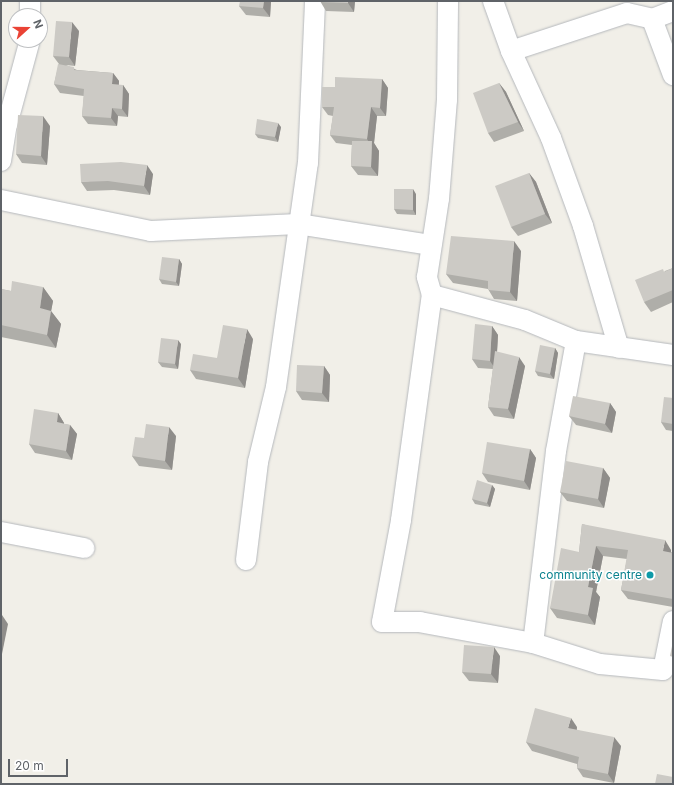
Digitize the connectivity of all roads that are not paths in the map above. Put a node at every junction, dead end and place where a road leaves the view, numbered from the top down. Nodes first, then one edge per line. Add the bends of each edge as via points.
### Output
1 (315, 1) edge
2 (448, 1) edge
3 (493, 1) edge
4 (673, 11) edge
5 (652, 19) junction
6 (28, 48) edge
7 (511, 51) junction
8 (673, 75) edge
9 (1, 161) edge
10 (1, 200) edge
11 (298, 224) junction
12 (431, 245) junction
13 (432, 295) junction
14 (576, 341) junction
15 (619, 348) junction
16 (673, 355) edge
17 (1, 532) edge
18 (84, 548) dead end
19 (246, 560) dead end
20 (673, 621) edge
21 (533, 643) junction

1 - 11 street via 308,164
2 - 12 street via 447,100 439,199
3 - 7 street
4 - 5 street
5 - 7 street via 627,13
5 - 8 street
6 - 9 street via 7,125
7 - 15 street via 551,138 583,226
10 - 11 street via 150,231
11 - 12 street
11 - 19 street via 276,387 258,462
12 - 13 street via 427,277
13 - 14 street via 525,320
13 - 21 street via 401,520 382,622 420,622
14 - 15 street
14 - 21 street via 556,451
15 - 16 street
17 - 18 street
20 - 21 street via 663,670 600,664

